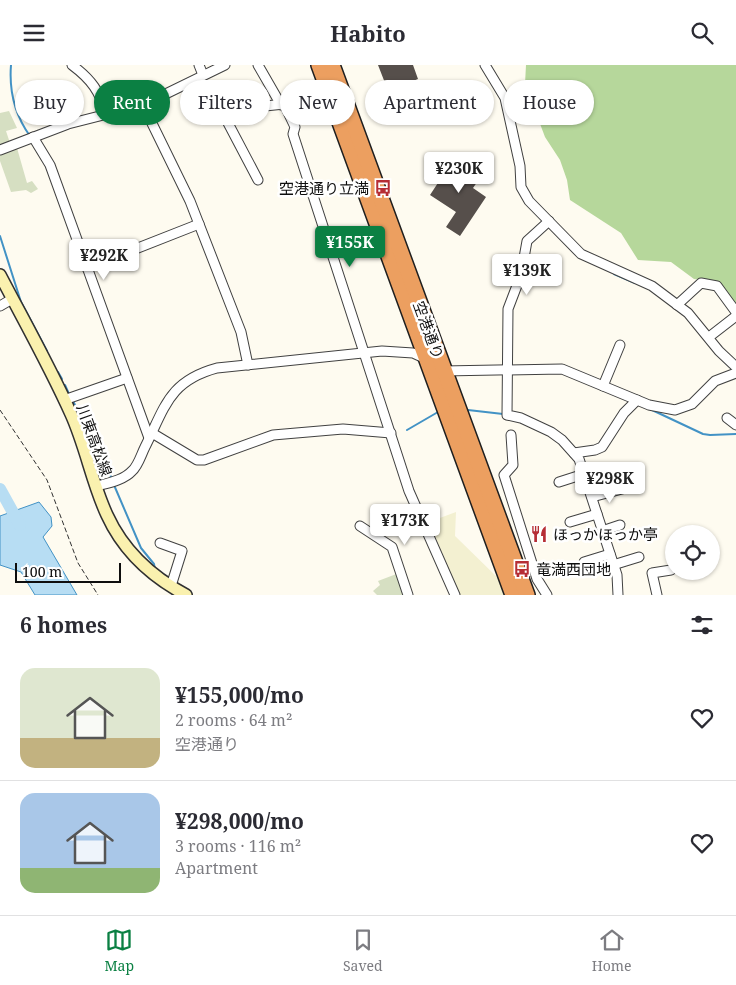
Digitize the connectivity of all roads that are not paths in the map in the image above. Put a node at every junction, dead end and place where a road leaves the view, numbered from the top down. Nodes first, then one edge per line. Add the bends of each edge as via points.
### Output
1 (72, 65) edge
2 (199, 65) edge
3 (225, 65) edge
4 (258, 65) edge
5 (319, 65) edge
6 (332, 65) edge
7 (485, 65) edge
8 (203, 75) junction
9 (94, 85) edge
10 (170, 91) edge
11 (280, 103) edge
12 (280, 105) edge
13 (94, 117) edge
14 (152, 125) edge
15 (294, 125) edge
16 (33, 137) junction
17 (0, 150) edge
18 (258, 180) dead end
19 (549, 221) junction
20 (199, 223) junction
21 (87, 268) junction
22 (0, 275) edge
23 (12, 299) junction
24 (677, 305) junction
25 (0, 306) edge
26 (736, 314) edge
27 (709, 337) junction
28 (620, 345) dead end
29 (365, 354) junction
30 (428, 360) junction
31 (248, 365) junction
32 (736, 367) edge
33 (508, 369) junction
34 (444, 372) junction
35 (736, 373) edge
36 (127, 378) junction
37 (603, 386) junction
38 (64, 400) junction
39 (637, 400) junction
40 (727, 418) dead end
41 (736, 425) edge
42 (391, 433) junction
43 (511, 435) dead end
44 (150, 436) junction
45 (574, 453) junction
46 (584, 474) junction
47 (558, 482) dead end
48 (97, 486) junction
49 (622, 489) dead end
50 (592, 497) junction
51 (597, 514) junction
52 (570, 522) dead end
53 (620, 525) dead end
54 (360, 526) dead end
55 (602, 531) junction
56 (160, 543) dead end
57 (610, 554) junction
58 (639, 557) dead end
59 (584, 562) dead end
60 (613, 565) junction
61 (665, 571) edge
62 (176, 591) edge
63 (408, 595) edge
64 (455, 595) edge
65 (513, 595) edge
66 (528, 595) edge
67 (547, 595) edge
68 (618, 595) edge
69 (657, 595) edge

1 - 9 street
2 - 8 street
3 - 8 street
4 - 11 street
5 - 30 highway, 空港通り
6 - 34 highway, 空港通り
7 - 19 street via 505,99 521,171 521,187 529,201
8 - 10 street
12 - 18 street via 248,108 229,119 228,123
13 - 16 street
14 - 20 street
15 - 29 street via 293,134
16 - 17 street
16 - 21 street via 50,165
19 - 24 street via 581,254 646,283
19 - 33 street via 527,241 521,275 508,309
20 - 21 street
20 - 31 street via 241,332
21 - 36 street
22 - 23 main road, 川東高松線
23 - 25 street
23 - 38 main road, 川東高松線
24 - 26 street via 701,283 716,286
24 - 27 street
26 - 27 street
27 - 32 street via 728,362
28 - 37 street
29 - 30 street via 413,353
29 - 31 street
29 - 42 street
30 - 34 street
30 - 65 highway, 空港通り
31 - 44 street via 217,368 188,379 169,397
33 - 34 street
33 - 37 street via 562,369
33 - 45 street via 507,415 551,432
34 - 66 highway, 空港通り
35 - 39 street via 715,381 692,404 681,410 664,409
36 - 38 street
36 - 44 street
37 - 39 street
38 - 48 main road, 川東高松線
39 - 45 street via 624,413 602,447
40 - 41 street
42 - 44 street via 343,429 274,435 204,460 197,460
42 - 64 street via 409,491
43 - 67 street via 513,465 504,475 537,579
44 - 48 street via 133,471
45 - 46 street via 580,459
46 - 47 street
46 - 50 street
48 - 62 main road, 川東高松線 via 106,515 118,537 132,555
49 - 50 street
50 - 51 street
51 - 52 street
51 - 55 street
53 - 55 street
54 - 63 street via 392,547
55 - 57 street
56 - 62 street via 182,551
57 - 59 street
57 - 60 street
58 - 60 street
60 - 68 street
61 - 69 street via 652,573

